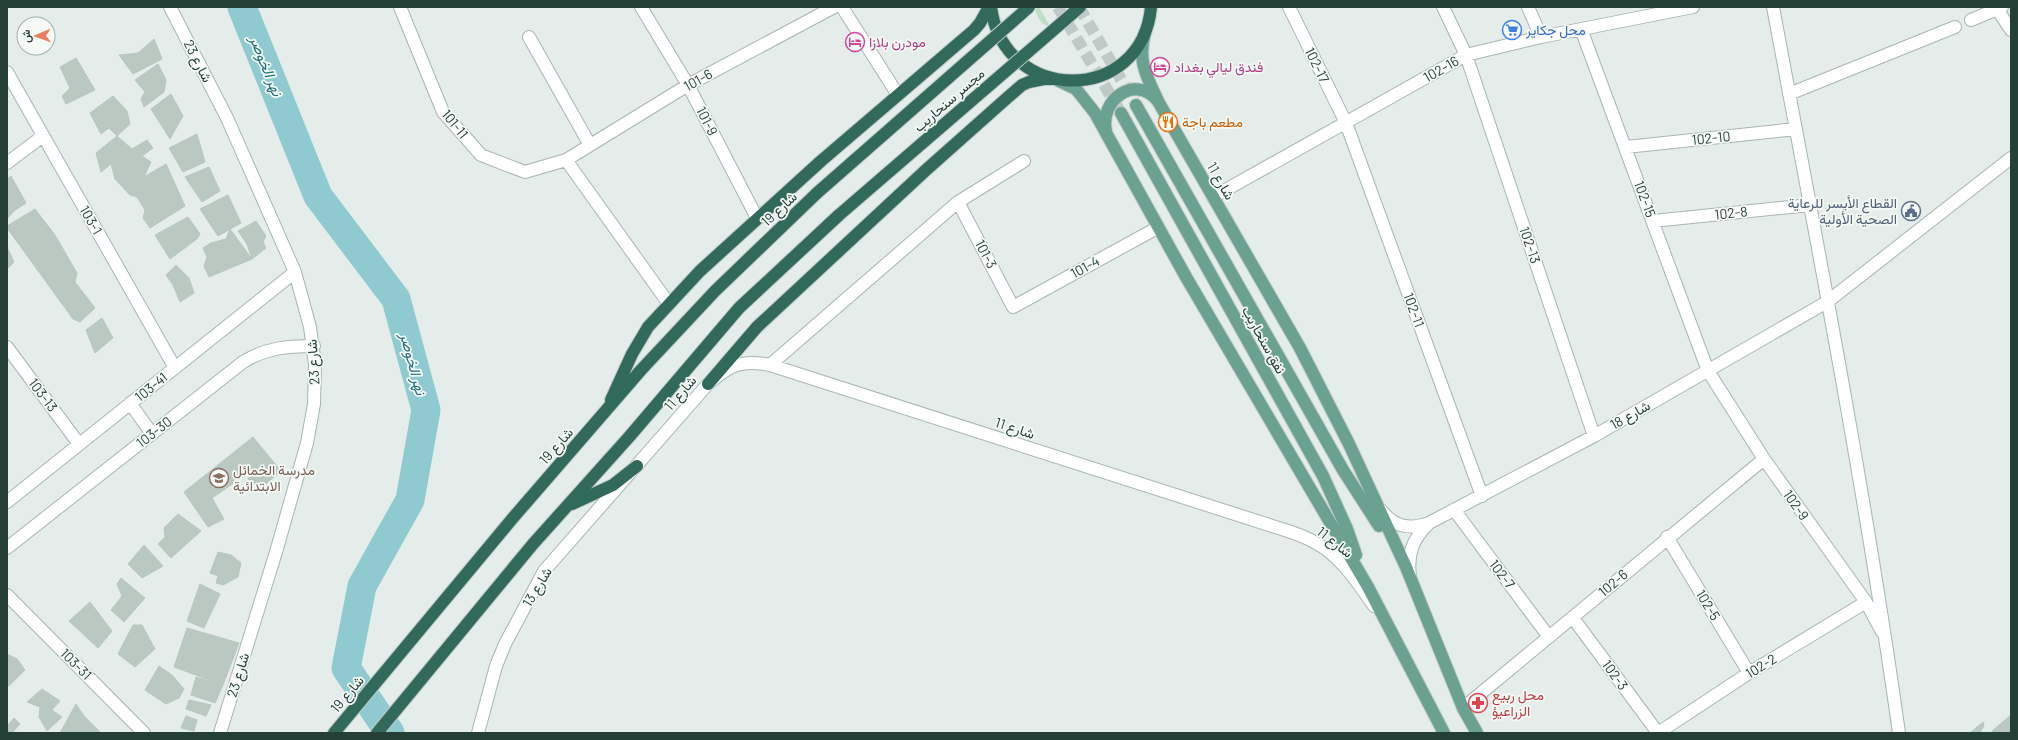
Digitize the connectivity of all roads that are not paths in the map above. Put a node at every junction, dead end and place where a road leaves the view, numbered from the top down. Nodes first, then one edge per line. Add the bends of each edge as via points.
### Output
1 (170, 7) edge
2 (400, 7) edge
3 (641, 7) edge
4 (834, 7) edge
5 (842, 7) edge
6 (990, 7) edge
7 (1029, 7) edge
8 (1080, 7) edge
9 (1151, 7) edge
10 (1154, 7) edge
11 (1289, 7) edge
12 (1443, 7) edge
13 (1528, 7) edge
14 (1693, 7) edge
15 (1773, 7) edge
16 (1999, 8) edge
17 (1971, 20) dead end
18 (1148, 25) junction
19 (1955, 27) dead end
20 (1582, 29) junction
21 (2011, 30) edge
22 (529, 37) dead end
23 (1541, 37) junction
24 (1466, 55) junction
25 (7, 72) edge
26 (1055, 80) junction
27 (688, 85) junction
28 (1789, 94) junction
29 (898, 95) junction
30 (1159, 103) junction
31 (1136, 105) tunnel mouth
32 (1121, 113) tunnel mouth
33 (1346, 124) junction
34 (1796, 129) junction
35 (43, 136) junction
36 (1108, 138) junction
37 (590, 145) junction
38 (1626, 148) junction
39 (2011, 158) edge
40 (566, 160) junction
41 (1024, 161) dead end
42 (7, 163) edge
43 (817, 193) joint
44 (1213, 197) junction
45 (958, 202) junction
46 (1810, 205) junction
47 (757, 218) junction
48 (1653, 221) junction
49 (1158, 228) junction
50 (295, 272) junction
51 (1828, 302) junction
52 (669, 304) junction
53 (1013, 307) joint
54 (314, 346) junction
55 (7, 347) edge
56 (770, 365) junction
57 (175, 368) junction
58 (1708, 371) junction
59 (708, 384) junction
60 (130, 404) junction
61 (597, 422) junction
62 (152, 434) junction
63 (1594, 436) junction
64 (79, 444) junction
65 (1764, 458) junction
66 (637, 466) junction
67 (1482, 496) junction
68 (7, 502) edge
69 (1376, 505) junction
70 (1455, 511) junction
71 (557, 516) junction
72 (1429, 524) junction
73 (1667, 537) junction
74 (7, 548) edge
75 (1406, 567) junction
76 (1410, 581) junction
77 (1368, 587) junction
78 (7, 595) edge
79 (1866, 602) junction
80 (1573, 618) junction
81 (1387, 625) junction
82 (1549, 637) junction
83 (1886, 638) junction
84 (1749, 673) junction
85 (1462, 708) junction
86 (144, 733) edge
87 (220, 733) edge
88 (334, 733) edge
89 (377, 733) edge
90 (478, 733) edge
91 (1444, 733) edge
92 (1477, 733) edge
93 (1658, 733) edge
94 (1899, 733) edge

1 - 50 street, شارع 23 via 227,118
2 - 40 street, 101-11 via 444,112 481,155 525,172
3 - 27 street, 101-9
4 - 27 street, 101-6
5 - 29 street
6 - 26 highway via 998,36 1015,59 1033,72
6 - 29 highway via 974,30
7 - 43 highway, مجسر سنحاريب, bridge
8 - 71 highway, مجسر سنحاريب, bridge via 839,215 739,308 629,437
9 - 18 highway
10 - 18 main road, شارع 11
11 - 33 street, 102-17
12 - 24 street, 102-13
13 - 23 street
14 - 20 street, 102-16
15 - 28 street
16 - 17 street
16 - 21 street
18 - 26 highway via 1132,54 1109,72 1082,80
18 - 30 main road, شارع 11 via 1141,53 1145,74
19 - 28 street
20 - 23 street, 102-16
20 - 38 street, 102-15
22 - 37 street
23 - 24 street, 102-16
24 - 33 street, 102-16
24 - 63 street, 102-13
25 - 35 street, 103-1
26 - 36 main road, شارع 11 via 1076,89
26 - 59 highway via 1029,82 1006,98 757,328
27 - 37 street, 101-6
27 - 47 street, 101-9
28 - 34 street
29 - 47 highway
30 - 36 main road via 1148,92 1141,90 1131,90 1115,98 1106,111
30 - 44 main road, شارع 11
31 - 75 main road, نفق سنحاريب via 1343,470
32 - 77 main road, نفق سنحاريب via 1323,476 1347,529
33 - 44 street, 102-16
33 - 67 street, 102-11
34 - 38 street, 102-10
34 - 46 street
35 - 42 street
35 - 57 street, 103-1
36 - 49 main road, شارع 11
37 - 40 street, 101-6
38 - 48 street, 102-15
39 - 51 street, شارع 18
40 - 52 street
41 - 45 street
43 - 61 highway, شارع 19 via 715,291 641,370
44 - 69 main road, شارع 11 via 1304,355 1349,444
45 - 53 street, 101-3
45 - 56 street
46 - 48 street, 102-8
46 - 51 street
47 - 52 highway
48 - 58 street, 102-15
49 - 53 street, 101-4
49 - 77 main road, شارع 11
50 - 54 street, شارع 23
50 - 57 street, 103-41
51 - 58 street, شارع 18
51 - 83 street
52 - 61 highway via 639,340 609,403
54 - 62 street, 103-30 via 281,346 255,355
54 - 87 street, شارع 23 via 315,385 307,443
55 - 64 street, 103-13
56 - 59 street, شارع 11 via 740,362 724,370
56 - 81 street, شارع 11 via 1315,542 1348,572
57 - 60 street, 103-41
58 - 63 street, شارع 18
58 - 65 street, 102-9
59 - 66 street, شارع 11
60 - 62 street
60 - 64 street, 103-41
61 - 88 highway, شارع 19
62 - 74 street, 103-30
63 - 67 street, شارع 18
64 - 68 street, 103-41
65 - 73 street, 102-6
65 - 79 street, 102-9
66 - 71 highway via 613,485 577,501
66 - 90 street, شارع 13 via 544,571 496,666
67 - 70 street, شارع 18
69 - 72 street via 1386,517 1404,527
69 - 75 main road, شارع 11
70 - 72 street, شارع 18
70 - 82 street, 102-7
71 - 89 highway
72 - 76 street via 1415,538 1411,549
73 - 80 street, 102-6
73 - 84 street, 102-5
75 - 76 main road, شارع 11
76 - 85 main road, شارع 11
77 - 81 main road, شارع 11
78 - 86 street, 103-31
79 - 83 street, 102-9
79 - 84 street, 102-2
80 - 82 street, 102-6
80 - 93 street, 102-3
81 - 91 main road, شارع 11
82 - 85 street, 102-6
83 - 94 street
84 - 93 street, 102-2
85 - 92 main road, شارع 11

